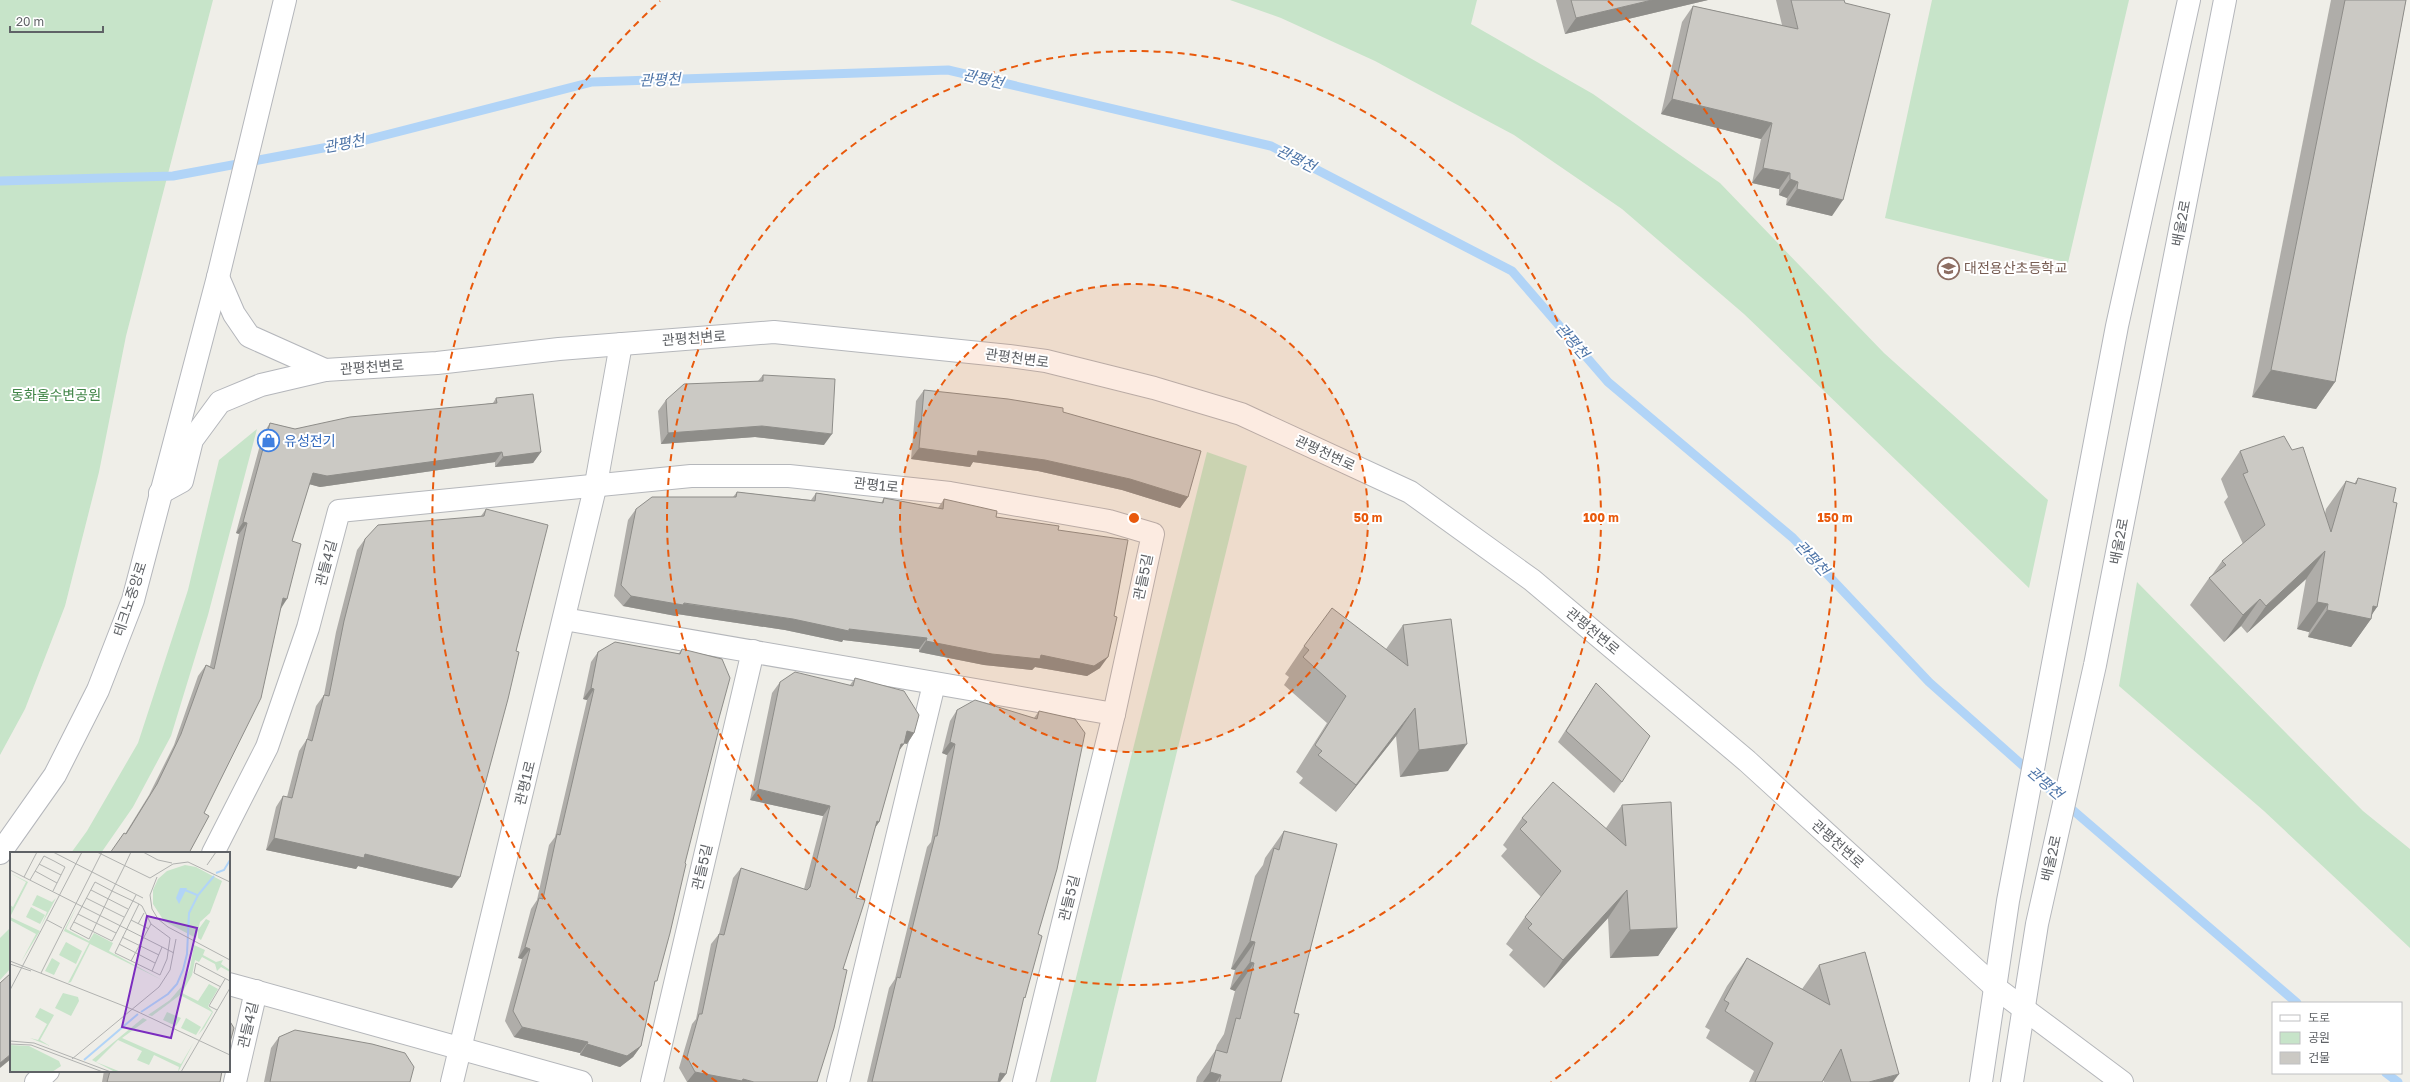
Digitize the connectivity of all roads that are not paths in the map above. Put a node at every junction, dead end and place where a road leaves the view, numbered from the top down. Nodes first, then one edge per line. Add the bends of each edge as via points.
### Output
1 (285, 0) edge
2 (2189, 0) edge
3 (2225, 0) edge
4 (218, 277) junction
5 (621, 344) junction
6 (325, 370) junction
7 (596, 484) junction
8 (160, 493) junction
9 (1152, 534) joint
10 (564, 619) junction
11 (753, 651) junction
12 (934, 684) junction
13 (1114, 714) junction
14 (214, 852) edge
15 (0, 853) edge
16 (230, 984) edge
17 (1996, 988) junction
18 (256, 991) junction
19 (2023, 1006) junction
20 (461, 1048) junction
21 (47, 1072) edge
22 (36, 1082) edge
23 (235, 1082) edge
24 (452, 1082) edge
25 (581, 1082) edge
26 (652, 1082) edge
27 (838, 1082) edge
28 (1024, 1082) edge
29 (1981, 1082) edge
30 (2012, 1082) edge
31 (2122, 1082) edge

1 - 4 street, 테크노중앙로
2 - 17 street via 2117,326 2008,901
3 - 19 street, 배울2로 via 2095,665 2037,924
4 - 6 street via 234,314 249,336
4 - 8 street, 테크노중앙로
5 - 6 street, 관평천변로
5 - 7 street, 관평1로
5 - 17 street, 관평천변로 via 774,332 1046,361 1154,388 1241,414 1410,492 1532,580 1741,756
6 - 8 street, 관평천변로 via 262,385 220,402 192,440 182,481
7 - 9 street, 관평1로 via 691,476 789,476 950,493 1110,521
7 - 10 street, 관평1로
7 - 14 street, 관들4길 via 339,511 308,628 267,747
8 - 15 street, 테크노중앙로 via 133,600 98,690 55,775
9 - 13 street, 관들5길
10 - 11 street
10 - 20 street, 관평1로
11 - 12 street
11 - 26 street, 관들5길
12 - 13 street
12 - 27 street
13 - 28 street, 관들5길
16 - 18 street
17 - 19 street, 관평천변로
17 - 29 street
18 - 20 street
18 - 23 street, 관들4길
19 - 30 street, 배울2로
19 - 31 street, 관평천변로
20 - 24 street, 관평1로
20 - 25 street
21 - 22 street

